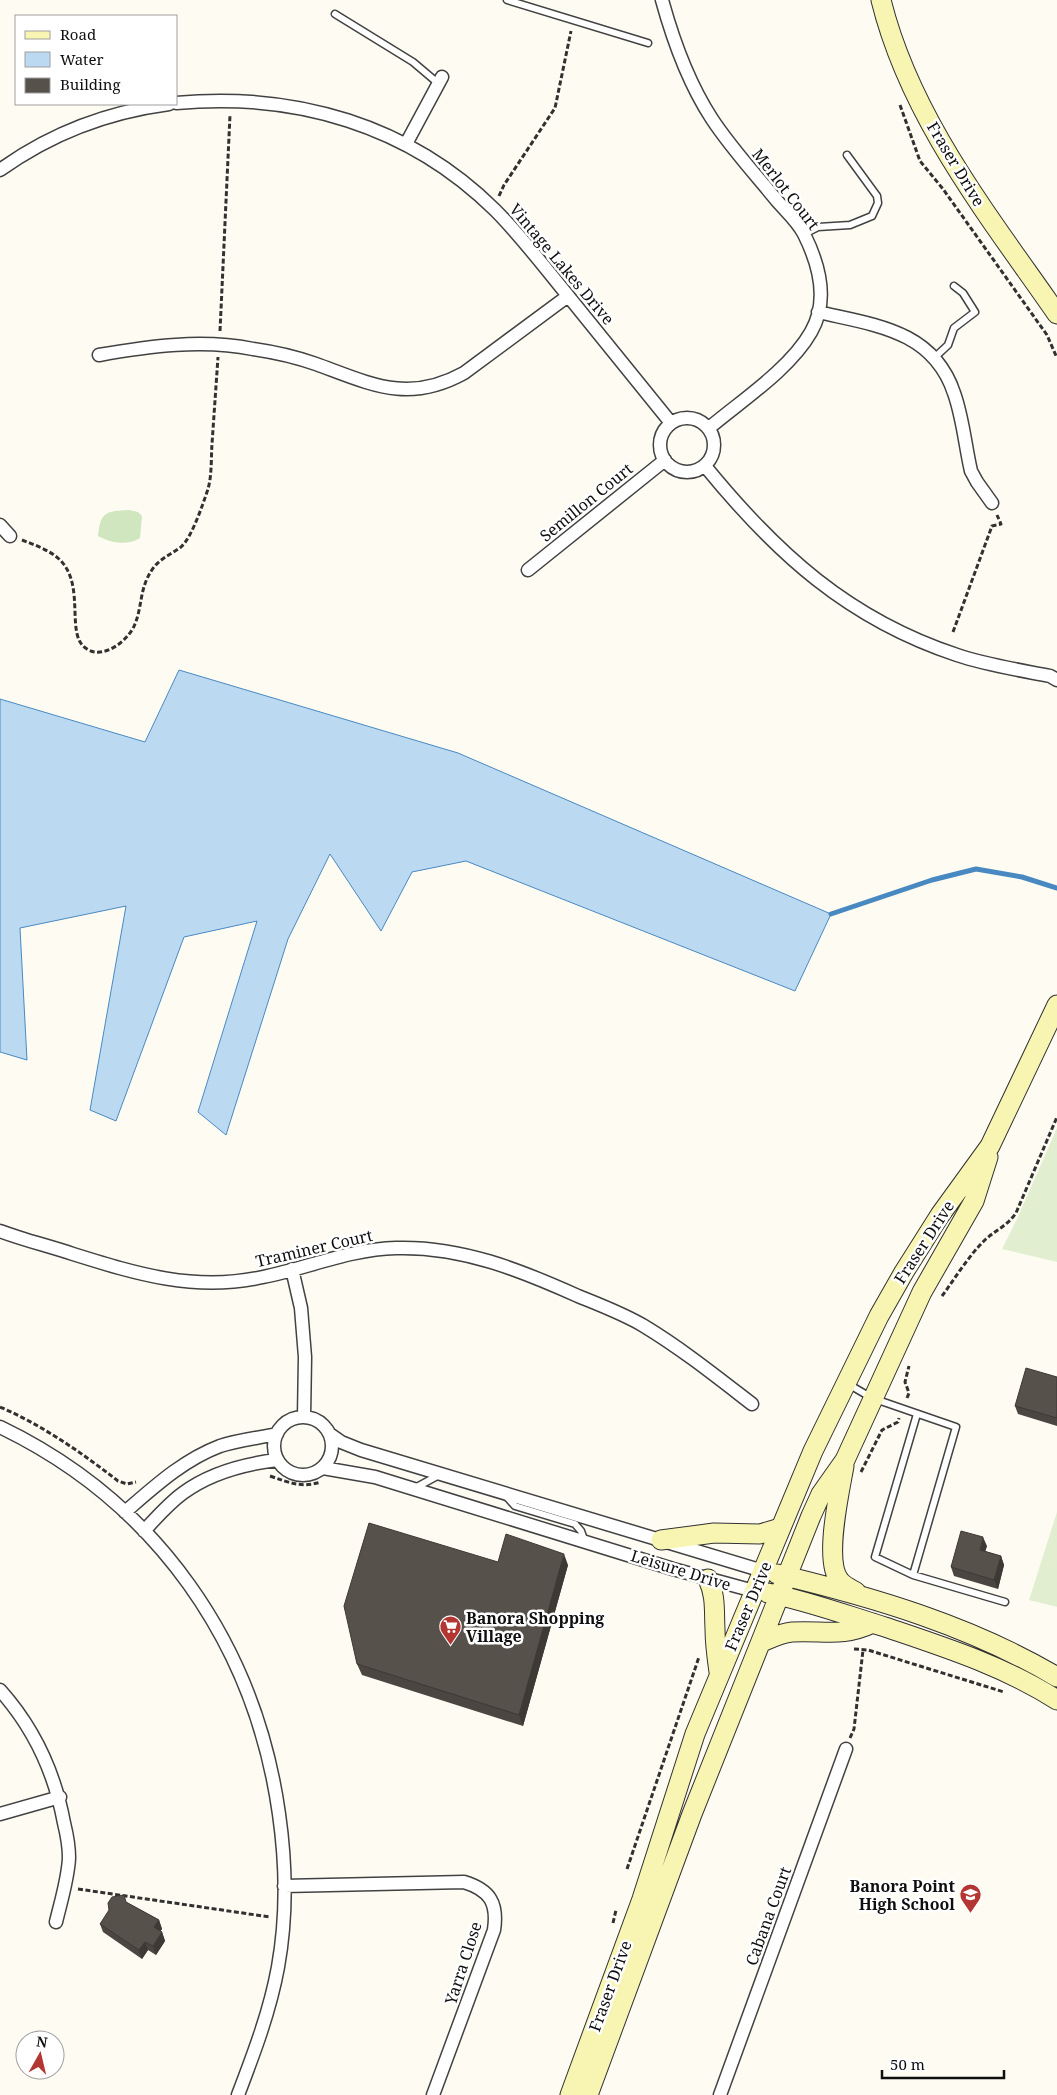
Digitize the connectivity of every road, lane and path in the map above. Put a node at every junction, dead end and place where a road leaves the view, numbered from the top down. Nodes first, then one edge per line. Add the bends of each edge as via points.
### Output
1 (507, 0) edge
2 (662, 0) edge
3 (881, 0) edge
4 (335, 14) dead end
5 (573, 20) junction
6 (648, 43) dead end
7 (441, 80) joint
8 (231, 101) junction
9 (899, 102) dead end
10 (178, 103) edge
11 (160, 105) edge
12 (406, 144) junction
13 (847, 155) dead end
14 (0, 170) edge
15 (494, 208) junction
16 (804, 234) junction
17 (954, 286) dead end
18 (568, 296) junction
19 (818, 312) junction
20 (1057, 314) edge
21 (218, 344) junction
22 (99, 355) dead end
23 (934, 358) junction
24 (1057, 358) edge
25 (671, 423) junction
26 (709, 428) junction
27 (665, 460) junction
28 (704, 466) junction
29 (992, 503) joint
30 (0, 525) edge
31 (10, 536) joint
32 (528, 570) dead end
33 (953, 632) dead end
34 (1055, 677) edge
35 (1057, 1005) edge
36 (1057, 1117) edge
37 (990, 1146) junction
38 (0, 1231) edge
39 (292, 1269) junction
40 (936, 1303) dead end
41 (912, 1357) dead end
42 (845, 1382) junction
43 (909, 1393) dead end
44 (872, 1398) junction
45 (752, 1404) dead end
46 (0, 1407) edge
47 (917, 1414) junction
48 (304, 1417) junction
49 (0, 1427) edge
50 (277, 1434) junction
51 (331, 1435) junction
52 (277, 1460) junction
53 (845, 1460) junction
54 (323, 1468) junction
55 (267, 1474) dead end
56 (440, 1474) junction
57 (141, 1479) dead end
58 (326, 1482) dead end
59 (414, 1489) junction
60 (503, 1494) junction
61 (125, 1512) junction
62 (780, 1528) junction
63 (144, 1531) junction
64 (662, 1540) junction
65 (585, 1542) junction
66 (763, 1570) junction
67 (913, 1574) junction
68 (787, 1576) junction
69 (708, 1579) junction
70 (754, 1591) junction
71 (780, 1596) junction
72 (864, 1598) junction
73 (1005, 1602) dead end
74 (873, 1623) junction
75 (762, 1642) junction
76 (848, 1648) dead end
77 (863, 1650) junction
78 (700, 1654) dead end
79 (719, 1674) junction
80 (1057, 1677) edge
81 (0, 1690) edge
82 (1006, 1693) dead end
83 (1057, 1700) edge
84 (846, 1749) joint
85 (60, 1797) junction
86 (0, 1814) edge
87 (627, 1869) dead end
88 (284, 1886) junction
89 (64, 1887) junction
90 (283, 1919) junction
91 (56, 1922) dead end
92 (238, 2095) edge
93 (433, 2095) edge
94 (570, 2095) edge
95 (588, 2095) edge
96 (720, 2095) edge

1 - 5 lane
2 - 16 street, Merlot Court via 688,72 711,118
3 - 20 street, Fraser Drive via 914,91 958,171
4 - 7 lane
5 - 6 lane
5 - 15 path via 555,108 504,185
7 - 12 street
8 - 10 street, Vintage Lakes Drive
8 - 12 street, Vintage Lakes Drive via 261,102 333,115
8 - 21 path
9 - 24 path via 920,161 1047,335
11 - 14 street via 80,126 24,153
12 - 15 street, Vintage Lakes Drive
13 - 16 lane via 877,196 878,203 872,216 850,225 818,227
15 - 18 street, Vintage Lakes Drive
16 - 19 street, Merlot Court via 821,282
17 - 23 lane via 963,293 975,312 954,328 948,345
18 - 21 street via 464,373 430,388 379,387 293,357
18 - 25 street, Vintage Lakes Drive
19 - 23 street via 900,333 920,344
19 - 26 street, Merlot Court via 812,330 795,354
21 - 22 street via 166,345
21 - 31 path via 208,488 186,541 150,573 135,624 125,638 104,651 94,652 83,646 76,633 76,597 66,568 49,552
23 - 29 street via 954,393 972,471
25 - 26 street via 691,418
25 - 27 street via 661,440
26 - 28 street via 714,437 714,448
27 - 28 street via 683,472
27 - 32 street, Semillon Court
28 - 34 street via 777,548 848,604 897,630 957,655
29 - 33 path via 1001,524 992,526
30 - 31 street
35 - 37 street, Fraser Drive
36 - 40 path via 1011,1220 975,1251
37 - 42 street, Fraser Drive via 904,1272
37 - 44 street, Fraser Drive via 974,1202 922,1292
38 - 39 street, Traminer Court via 161,1279 218,1283
39 - 45 street, Traminer Court via 344,1255 396,1248 440,1250 494,1261 642,1325 689,1355
39 - 48 street via 301,1308 305,1357
41 - 43 path via 905,1382
42 - 44 lane
42 - 62 street, Fraser Drive
44 - 47 lane
44 - 53 street, Fraser Drive
46 - 57 path via 52,1434 118,1481 127,1484
47 - 67 lane via 875,1557
47 - 67 lane via 956,1427
48 - 50 street via 288,1421
48 - 51 street, Leisure Drive via 320,1422
49 - 61 street via 71,1468
50 - 52 street via 274,1442
50 - 61 street via 205,1452 165,1477
51 - 54 street via 332,1453
51 - 56 street, Leisure Drive via 361,1450
52 - 54 street, Leisure Drive via 298,1475
52 - 63 street via 255,1462 208,1478 182,1493
53 - 68 street, Fraser Drive via 821,1494
53 - 72 street via 832,1561 840,1581
54 - 59 street, Leisure Drive via 354,1472
55 - 58 path via 297,1485
56 - 59 lane
56 - 60 street, Leisure Drive
59 - 65 street, Leisure Drive
60 - 64 street, Leisure Drive
60 - 65 lane via 514,1506 575,1524
61 - 63 street
62 - 64 street via 760,1534 714,1533
62 - 66 street, Fraser Drive
63 - 88 street via 194,1590 222,1636 247,1688 275,1787
64 - 66 street, Leisure Drive
65 - 69 street, Leisure Drive
66 - 68 street, Leisure Drive
66 - 70 street, Fraser Drive
67 - 73 lane
68 - 71 street, Fraser Drive
68 - 72 street, Leisure Drive
69 - 70 street, Leisure Drive
69 - 79 street via 714,1591 715,1650
70 - 71 street, Leisure Drive
70 - 79 street, Fraser Drive
71 - 74 street, Leisure Drive
71 - 75 street, Fraser Drive
72 - 80 street, Leisure Drive via 987,1641
74 - 75 street via 856,1631 792,1632
74 - 83 street, Leisure Drive via 978,1660
75 - 95 street, Fraser Drive via 692,1814
76 - 77 path
77 - 82 path
77 - 84 path via 854,1729
78 - 87 path
79 - 94 street, Fraser Drive via 687,1756 642,1898
81 - 85 street via 15,1706 38,1742
84 - 96 street, Cabana Court
85 - 86 street
85 - 89 street via 68,1844 68,1872
88 - 90 street
88 - 93 street, Yarra Close via 464,1882 488,1895 495,1914 494,1930
89 - 90 path
89 - 91 street
90 - 92 street via 272,1991

